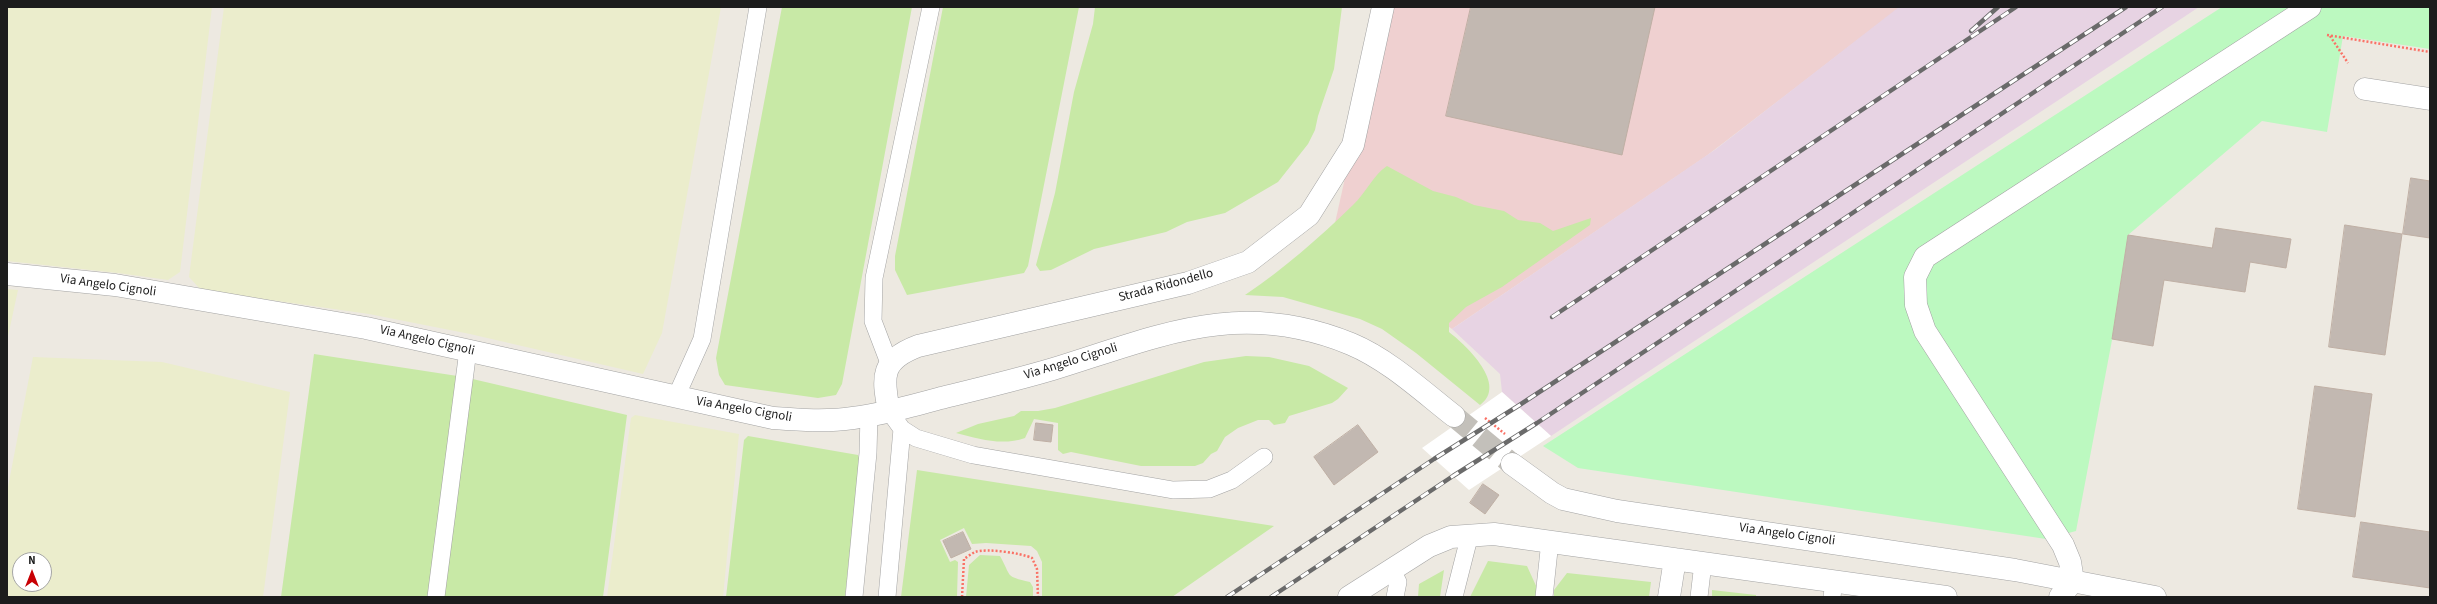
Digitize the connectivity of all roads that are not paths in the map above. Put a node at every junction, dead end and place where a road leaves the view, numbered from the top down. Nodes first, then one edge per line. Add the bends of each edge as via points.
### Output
1 (758, 7) edge
2 (931, 7) edge
3 (1383, 7) edge
4 (2310, 7) edge
5 (2365, 88) dead end
6 (2430, 99) edge
7 (7, 274) edge
8 (468, 350) junction
9 (889, 364) junction
10 (676, 397) junction
11 (879, 413) junction
12 (1454, 416) tunnel mouth
13 (902, 429) junction
14 (1264, 457) dead end
15 (1512, 464) tunnel mouth
16 (1470, 534) junction
17 (1550, 541) junction
18 (1675, 559) junction
19 (1703, 563) junction
20 (1392, 570) junction
21 (1833, 589) edge
22 (2067, 589) edge
23 (436, 597) edge
24 (854, 597) edge
25 (887, 597) edge
26 (1350, 597) edge
27 (1396, 597) edge
28 (1454, 597) edge
29 (1544, 597) edge
30 (1669, 597) edge
31 (1699, 597) edge
32 (1946, 597) edge
33 (2155, 597) edge

1 - 10 lane via 702,339
2 - 9 lane via 874,278 873,321
3 - 9 street, Strada Ridondello via 1353,145 1310,215 1248,262 1188,283 918,346 902,352
4 - 22 street via 1925,257 1915,277 1916,305 1925,331 2063,545 2070,562
5 - 6 street
7 - 8 street, Via Angelo Cignoli via 115,285 366,328
8 - 10 street, Via Angelo Cignoli
8 - 23 lane
9 - 11 street via 884,375
10 - 11 street, Via Angelo Cignoli via 773,418 811,421
11 - 12 street, Via Angelo Cignoli via 1023,378 1186,328 1223,323 1262,322 1309,329 1352,344 1391,367
11 - 13 lane
11 - 24 lane via 868,453
13 - 14 lane via 916,438 972,455 1173,490 1209,489 1232,480
13 - 25 lane
15 - 22 street, Via Angelo Cignoli via 1552,493 1586,505 2007,568
16 - 17 street via 1494,534
16 - 20 street via 1429,546
16 - 28 lane
17 - 18 street
17 - 29 lane
18 - 19 street
18 - 30 street
19 - 21 street
19 - 31 lane
20 - 26 street
20 - 27 lane via 1398,582
21 - 32 street
22 - 33 street, Via Angelo Cignoli

